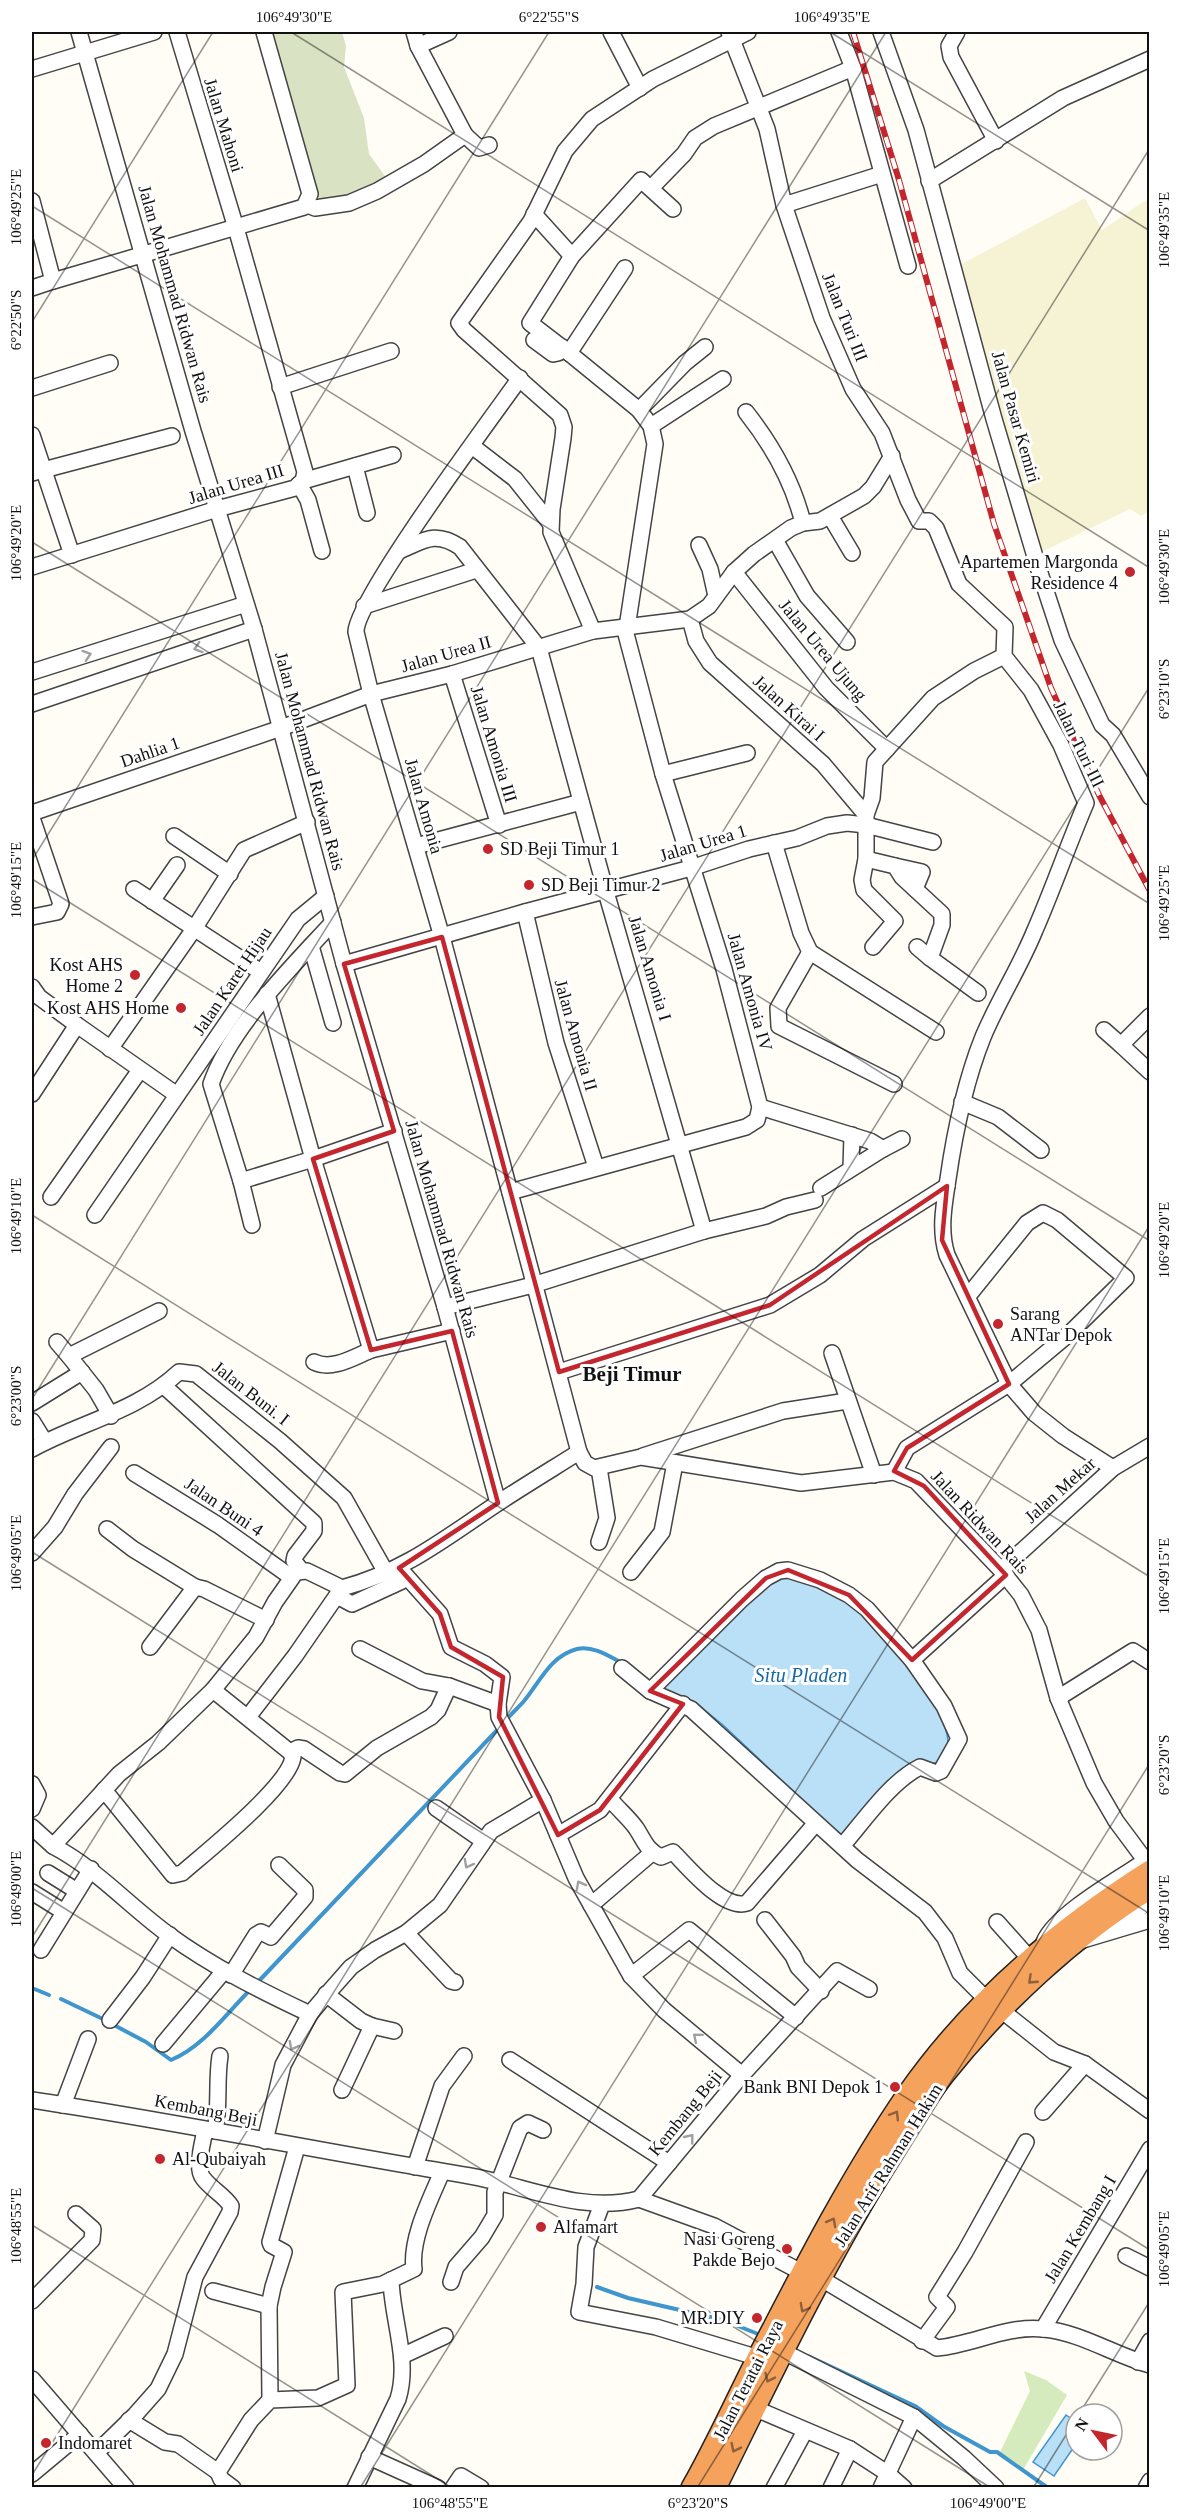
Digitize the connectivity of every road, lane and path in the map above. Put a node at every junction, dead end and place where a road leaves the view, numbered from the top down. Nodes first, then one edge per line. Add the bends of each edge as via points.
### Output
1 (80, 32) edge
2 (154, 32) edge
3 (177, 32) edge
4 (264, 32) edge
5 (449, 32) edge
6 (611, 32) edge
7 (748, 32) edge
8 (839, 32) edge
9 (881, 32) edge
10 (957, 32) edge
11 (730, 36) edge
12 (416, 39) edge
13 (86, 52) junction
14 (1149, 59) edge
15 (853, 68) junction
16 (32, 69) edge
17 (640, 88) junction
18 (758, 106) junction
19 (465, 135) junction
20 (996, 141) junction
21 (489, 145) dead end
22 (882, 174) junction
23 (641, 179) junction
24 (929, 181) junction
25 (32, 201) edge
26 (307, 202) junction
27 (784, 205) junction
28 (673, 209) dead end
29 (534, 214) junction
30 (236, 228) junction
31 (37, 240) edge
32 (144, 255) junction
33 (572, 256) junction
34 (908, 267) dead end
35 (625, 268) dead end
36 (53, 281) junction
37 (32, 288) edge
38 (534, 340) dead end
39 (705, 347) dead end
40 (566, 350) junction
41 (391, 351) dead end
42 (111, 363) dead end
43 (519, 378) junction
44 (723, 379) dead end
45 (280, 387) junction
46 (32, 388) edge
47 (639, 410) junction
48 (746, 412) dead end
49 (651, 426) junction
50 (32, 435) edge
51 (172, 436) dead end
52 (472, 446) junction
53 (393, 455) dead end
54 (891, 456) junction
55 (355, 466) junction
56 (37, 471) edge
57 (301, 482) junction
58 (217, 509) junction
59 (367, 513) dead end
60 (830, 516) junction
61 (550, 523) junction
62 (803, 523) junction
63 (775, 540) junction
64 (699, 545) dead end
65 (322, 551) dead end
66 (399, 551) junction
67 (852, 553) dead end
68 (72, 555) junction
69 (32, 567) edge
70 (476, 570) junction
71 (734, 572) junction
72 (716, 597) junction
73 (246, 604) junction
74 (364, 606) junction
75 (691, 623) junction
76 (625, 627) junction
77 (254, 629) junction
78 (593, 631) junction
79 (847, 642) dead end
80 (539, 648) junction
81 (1004, 656) junction
82 (32, 672) edge
83 (452, 674) junction
84 (371, 694) junction
85 (32, 704) edge
86 (281, 728) junction
87 (887, 749) junction
88 (747, 753) dead end
89 (663, 774) junction
90 (1149, 797) edge
91 (581, 802) junction
92 (32, 813) edge
93 (32, 818) edge
94 (866, 820) junction
95 (307, 822) junction
96 (499, 825) junction
97 (174, 836) dead end
98 (933, 842) dead end
99 (774, 843) junction
100 (416, 846) junction
101 (866, 859) junction
102 (177, 865) dead end
103 (691, 868) junction
104 (230, 874) junction
105 (134, 889) dead end
106 (606, 892) junction
107 (326, 896) junction
108 (152, 901) junction
109 (525, 912) junction
110 (32, 918) edge
111 (333, 922) junction
112 (194, 929) junction
113 (442, 937) junction
114 (311, 946) junction
115 (873, 947) dead end
116 (916, 947) dead end
117 (810, 952) junction
118 (930, 958) junction
119 (344, 964) junction
120 (261, 972) junction
121 (32, 987) edge
122 (978, 993) dead end
123 (267, 994) junction
124 (1149, 1016) edge
125 (333, 1023) dead end
126 (77, 1025) junction
127 (1104, 1030) dead end
128 (936, 1032) dead end
129 (1121, 1045) junction
130 (110, 1049) junction
131 (140, 1070) junction
132 (1149, 1072) edge
133 (894, 1084) dead end
134 (32, 1094) edge
135 (177, 1095) junction
136 (962, 1102) junction
137 (760, 1107) junction
138 (394, 1131) junction
139 (852, 1135) junction
140 (902, 1139) dead end
141 (678, 1144) junction
142 (883, 1149) junction
143 (1041, 1150) dead end
144 (313, 1159) junction
145 (596, 1167) junction
146 (851, 1168) junction
147 (241, 1181) junction
148 (947, 1186) junction
149 (510, 1192) junction
150 (51, 1197) dead end
151 (95, 1215) dead end
152 (252, 1225) dead end
153 (704, 1231) junction
154 (533, 1285) junction
155 (968, 1296) junction
156 (445, 1306) junction
157 (159, 1311) dead end
158 (452, 1331) junction
159 (57, 1342) dead end
160 (371, 1350) junction
161 (832, 1353) dead end
162 (69, 1356) junction
163 (314, 1362) dead end
164 (559, 1371) junction
165 (82, 1372) junction
166 (1009, 1384) junction
167 (164, 1386) junction
168 (847, 1401) junction
169 (32, 1403) edge
170 (111, 1416) junction
171 (32, 1421) edge
172 (38, 1446) edge
173 (1149, 1446) edge
174 (111, 1447) dead end
175 (579, 1452) junction
176 (641, 1457) junction
177 (675, 1463) junction
178 (599, 1468) junction
179 (1113, 1468) junction
180 (894, 1472) junction
181 (134, 1473) dead end
182 (874, 1474) junction
183 (498, 1503) junction
184 (107, 1529) dead end
185 (599, 1542) dead end
186 (32, 1553) edge
187 (631, 1572) dead end
188 (1004, 1572) junction
189 (296, 1574) junction
190 (397, 1576) junction
191 (195, 1587) junction
192 (339, 1592) junction
193 (266, 1620) junction
194 (150, 1647) dead end
195 (360, 1649) dead end
196 (912, 1660) junction
197 (1149, 1662) edge
198 (622, 1668) dead end
199 (449, 1686) junction
200 (653, 1688) junction
201 (213, 1690) junction
202 (1059, 1698) junction
203 (682, 1704) junction
204 (500, 1716) junction
205 (248, 1717) junction
206 (290, 1752) junction
207 (32, 1784) edge
208 (104, 1790) junction
209 (610, 1799) junction
210 (543, 1800) junction
211 (436, 1808) dead end
212 (32, 1809) edge
213 (816, 1823) junction
214 (32, 1827) edge
215 (558, 1835) junction
216 (482, 1840) junction
217 (52, 1846) junction
218 (842, 1846) junction
219 (653, 1852) junction
220 (279, 1865) dead end
221 (91, 1869) junction
222 (48, 1873) dead end
223 (1145, 1879) edge
224 (77, 1891) junction
225 (32, 1892) edge
226 (591, 1905) junction
227 (64, 1912) junction
228 (765, 1920) dead end
229 (1149, 1920) edge
230 (997, 1922) dead end
231 (406, 1934) junction
232 (1102, 1934) junction
233 (170, 1935) junction
234 (1077, 1942) junction
235 (41, 1950) dead end
236 (1035, 1955) junction
237 (233, 1976) junction
238 (631, 1976) junction
239 (455, 1982) dead end
240 (869, 1989) dead end
241 (821, 1990) junction
242 (326, 1994) junction
243 (994, 2005) junction
244 (310, 2014) junction
245 (796, 2017) junction
246 (110, 2020) dead end
247 (372, 2026) junction
248 (394, 2031) dead end
249 (88, 2039) dead end
250 (162, 2044) dead end
251 (220, 2056) dead end
252 (464, 2056) dead end
253 (510, 2060) dead end
254 (1084, 2064) junction
255 (742, 2075) junction
256 (342, 2090) dead end
257 (32, 2100) edge
258 (63, 2105) junction
259 (1149, 2111) edge
260 (1043, 2112) dead end
261 (543, 2130) dead end
262 (210, 2131) junction
263 (266, 2141) junction
264 (1026, 2142) dead end
265 (297, 2147) junction
266 (1149, 2149) edge
267 (669, 2163) junction
268 (415, 2167) junction
269 (442, 2172) junction
270 (499, 2182) junction
271 (639, 2199) junction
272 (602, 2204) junction
273 (76, 2214) dead end
274 (1126, 2256) dead end
275 (1149, 2268) edge
276 (812, 2276) junction
277 (392, 2280) junction
278 (451, 2282) dead end
279 (213, 2291) dead end
280 (32, 2301) edge
281 (269, 2306) junction
282 (1042, 2329) junction
283 (445, 2336) dead end
284 (922, 2341) junction
285 (1149, 2341) edge
286 (775, 2344) junction
287 (402, 2356) junction
288 (1144, 2363) edge
289 (32, 2379) edge
290 (270, 2400) junction
291 (746, 2404) junction
292 (914, 2417) junction
293 (129, 2420) junction
294 (805, 2431) junction
295 (80, 2434) junction
296 (850, 2449) junction
297 (96, 2453) junction
298 (369, 2457) junction
299 (218, 2472) junction
300 (32, 2474) edge
301 (884, 2480) edge
302 (1149, 2481) edge
303 (410, 2482) edge
304 (126, 2487) edge
305 (233, 2487) edge
306 (355, 2487) edge
307 (438, 2487) edge
308 (453, 2487) edge
309 (481, 2487) edge
310 (692, 2487) edge
311 (715, 2487) edge
312 (774, 2487) edge
313 (831, 2487) edge
314 (903, 2487) edge
315 (996, 2487) edge
316 (1146, 2487) edge

1 - 13 street, Jalan Mohammad Ridwan Rais
2 - 13 street
3 - 30 street, Jalan Mahoni
4 - 26 street via 310,194
5 - 12 street
6 - 17 street
7 - 11 street
8 - 15 street
9 - 24 street, Jalan Pasar Kemiri via 916,130
10 - 20 street via 949,46 951,57
11 - 17 street
11 - 18 street, Jalan Turi III
12 - 19 street
13 - 16 street
13 - 32 street, Jalan Mohammad Ridwan Rais
14 - 20 street via 1063,98
15 - 18 street
15 - 22 street
17 - 29 street via 592,119 565,151
18 - 23 street via 714,126 695,138 684,154
18 - 27 street, Jalan Turi III
19 - 21 street via 479,148
19 - 26 street via 424,164 350,203 315,208
20 - 24 street
22 - 27 street
22 - 34 street
23 - 28 street
23 - 33 street
24 - 90 street, Jalan Pasar Kemiri via 994,419 1062,640 1102,725 1119,745
25 - 31 street
26 - 30 street via 301,209
27 - 54 street, Jalan Turi III via 844,370 882,432
29 - 33 street
29 - 43 street via 459,323
30 - 32 street
30 - 45 street, Jalan Urea III
31 - 36 street
32 - 36 street
32 - 58 street, Jalan Mohammad Ridwan Rais
33 - 40 street via 530,323
35 - 40 street
36 - 37 street
38 - 40 street via 553,354
39 - 47 street
40 - 47 street
41 - 45 street
42 - 46 street
43 - 52 street, Jalan Amonia
43 - 61 street via 563,420
44 - 49 street
45 - 57 street, Jalan Urea III via 305,472
47 - 49 street
48 - 62 street via 794,489
49 - 76 street via 655,444
50 - 56 street
51 - 56 street
52 - 61 street via 515,479
52 - 66 street, Jalan Amonia
53 - 55 street
54 - 60 street via 864,496
54 - 81 street, Jalan Turi III via 919,521 929,521 936,528 959,584 1005,627
55 - 57 street
55 - 59 street
56 - 68 street
57 - 58 street, Jalan Urea III via 295,488
57 - 65 street
58 - 68 street, Jalan Urea III
58 - 73 street, Jalan Mohammad Ridwan Rais
60 - 62 street
60 - 67 street
61 - 78 street via 553,540
62 - 63 street
63 - 71 street
63 - 79 street via 807,596
64 - 72 street
66 - 70 street via 441,537 460,546
66 - 74 street, Jalan Amonia
68 - 69 street, Jalan Urea III
70 - 74 street
70 - 80 street
71 - 72 street
71 - 87 street, Jalan Urea Ujung via 826,688
72 - 75 street
73 - 77 street, Jalan Mohammad Ridwan Rais
82 -> 73 street
74 - 84 street, Jalan Amonia via 356,632
75 - 76 street
75 - 94 street, Jalan Kirai I via 696,641 710,663 823,764
76 - 78 street, Jalan Urea II
76 - 89 street, Jalan Amonia IV
77 -> 85 street
77 - 86 street, Jalan Mohammad Ridwan Rais
78 - 80 street, Jalan Urea II
80 - 83 street, Jalan Urea II
80 - 91 street, Jalan Amonia I
81 - 87 street via 933,698
81 - 136 street, Jalan Turi III via 1031,690 1086,803 1032,938 984,1034
83 - 84 street, Jalan Urea II
83 - 96 street, Jalan Amonia III
84 - 86 street, Jalan Urea II
84 - 100 street, Jalan Amonia
86 - 92 street, Dahlia 1
86 - 95 street, Jalan Mohammad Ridwan Rais
87 - 94 street via 875,762
88 - 89 street
89 - 103 street, Jalan Amonia IV
91 - 96 street
91 - 106 street, Jalan Amonia I
93 - 110 street via 61,904 57,912
94 - 98 street, Jalan Urea 1
94 - 99 street, Jalan Urea 1 via 827,826
94 - 101 street
95 - 104 street via 244,850
95 - 107 street, Jalan Mohammad Ridwan Rais
96 - 100 street
97 - 104 street
99 - 103 street, Jalan Urea 1
99 - 117 street
100 - 113 street, Jalan Amonia
101 - 115 street via 864,890 895,921
101 - 118 street via 896,866 944,918
102 - 108 street
103 - 106 street, Jalan Urea 1
103 - 137 street, Jalan Amonia IV via 724,969
104 - 112 street
105 - 108 street
106 - 109 street, Jalan Urea 1
106 - 141 street, Jalan Amonia I
107 - 111 street, Jalan Mohammad Ridwan Rais
107 - 120 street, Jalan Karet Hijau via 298,919
108 - 112 street
109 - 113 street, Jalan Urea 1
109 - 145 street, Jalan Amonia II via 556,1043
111 - 114 street
111 - 119 street, Jalan Mohammad Ridwan Rais
112 - 120 street
112 - 130 street
113 - 119 street, Jalan Urea 1
113 - 149 street, Jalan Amonia
114 - 123 street
114 - 125 street
116 - 118 street
117 - 128 street
117 - 133 street via 778,1008 779,1026
118 - 122 street
119 - 138 street, Jalan Mohammad Ridwan Rais
120 - 135 street, Jalan Karet Hijau
121 - 126 street via 39,997
123 - 144 street
123 - 147 street via 231,1044 211,1084
124 - 129 street
126 - 130 street
126 - 134 street
127 - 129 street
129 - 132 street
130 - 131 street
131 - 135 street
131 - 150 street
135 - 151 street, Jalan Karet Hijau
136 - 143 street via 998,1117
136 - 148 street, Jalan Turi III
137 - 139 street
137 - 141 street via 752,1125
138 - 144 street
138 - 156 street, Jalan Mohammad Ridwan Rais
139 - 142 street
139 - 146 street
140 - 142 street
141 - 145 street
141 - 153 street, Jalan Amonia I
142 - 146 street
144 - 147 street
144 - 160 street
145 - 149 street
146 - 153 street via 818,1194 766,1216
147 - 152 street
148 - 155 street, Jalan Turi III via 942,1240
148 - 164 street via 863,1239 820,1275 770,1305
149 - 154 street, Jalan Amonia
153 - 154 street
154 - 156 street
154 - 164 street, Jalan Amonia
155 - 166 street, Jalan Turi III
155 - 166 street via 1027,1223 1043,1213 1057,1220 1126,1278 1070,1333
156 - 158 street, Jalan Mohammad Ridwan Rais
157 - 162 street
158 - 160 street
158 - 183 street, Jalan Mohammad Ridwan Rais
159 - 162 street
160 - 163 street via 334,1365
161 - 168 street
162 - 165 street
164 - 175 street, Jalan Amonia
165 - 169 street
165 - 170 street
166 - 179 street, Jalan Turi III via 1034,1413
166 - 180 street via 908,1448
167 - 170 street, Jalan Buni. I
167 - 189 street via 314,1523 314,1531 295,1556
167 - 190 street, Jalan Buni. I via 179,1372 196,1374 280,1440 344,1498
168 - 176 street via 775,1413
168 - 182 street
170 - 172 street, Jalan Buni. I
171 - 172 street
173 - 179 street, Jalan Mekar
174 - 186 street via 75,1494 56,1527
175 - 178 street via 585,1463
175 - 183 street
176 - 177 street
176 - 178 street
177 - 182 street via 801,1483
177 - 187 street via 662,1532
178 - 185 street via 607,1518
179 - 188 street, Jalan Mekar
180 - 182 street
180 - 188 street, Jalan Ridwan Rais via 924,1486
181 - 189 street, Jalan Buni 4
183 - 190 street
184 - 191 street
188 - 196 street, Jalan Mekar
188 - 202 street, Jalan Ridwan Rais via 1039,1630
189 - 192 street, Jalan Buni 4 via 307,1571
189 - 193 street
190 - 192 street
190 - 204 street via 440,1614 451,1647 500,1674
191 - 193 street
191 - 194 street
192 - 205 street
193 - 201 street
195 - 199 street via 422,1681
196 - 200 street via 858,1601 820,1580 788,1570 766,1578
196 - 218 street via 944,1706 959,1742 941,1771 920,1767 900,1781
197 - 202 street via 1133,1651
198 - 200 street
199 - 204 street
199 - 206 street via 431,1717 377,1748 345,1774 304,1749
200 - 203 street
201 - 205 street
201 - 208 street
202 - 223 street, Jalan Ridwan Rais via 1086,1767
203 - 209 street
203 - 213 street
204 - 210 street, Kembang Beji
205 - 206 street
206 - 208 street via 292,1762 287,1773 232,1829 177,1876 168,1872
207 - 212 street via 38,1795
208 - 217 street
209 - 215 street via 594,1814
209 - 219 street
210 - 215 street, Kembang Beji
210 - 216 street via 498,1825
211 - 216 street
213 - 218 street
213 - 219 street via 747,1903 741,1905 724,1900 673,1851 661,1857
214 - 217 street
226 -> 215 street, Kembang Beji
216 -> 231 street via 446,1898
217 - 221 street
218 - 243 street via 933,1921 960,1972
219 - 226 street
220 - 237 street via 305,1890 305,1898 271,1937 261,1932 256,1935
221 - 224 street
221 - 233 street
222 - 224 street
223 - 232 street
223 - 234 highway, Jalan Arif Rahman Hakim
223 - 236 highway, Jalan Arif Rahman Hakim
224 - 227 street
225 - 227 street
226 - 238 street, Kembang Beji
227 - 235 street
228 - 241 street via 798,1967
229 - 232 street
230 - 236 street
231 - 239 street
231 - 242 street via 351,1967
232 - 234 street
233 - 237 street
233 - 246 street
234 -> 243 highway, Jalan Arif Rahman Hakim
236 - 243 highway, Jalan Arif Rahman Hakim
237 - 244 street
237 - 250 street
238 - 245 street via 689,1930
255 -> 238 street, Kembang Beji via 664,2010
240 - 241 street via 837,1971
241 - 245 street
242 - 244 street
242 - 247 street
243 - 254 street via 1054,2052
243 - 276 highway, Jalan Arif Rahman Hakim via 951,2040 909,2094 849,2191
244 -> 263 street via 281,2070
245 - 255 street
247 - 248 street
247 - 256 street
249 - 258 street
251 - 262 street via 218,2117
252 - 268 street via 442,2086
253 - 267 street
254 - 259 street
254 - 260 street
267 -> 255 street, Kembang Beji
257 - 258 street, Kembang Beji
258 - 262 street, Kembang Beji
261 - 270 street via 528,2123 522,2125
262 - 263 street, Kembang Beji
262 - 293 street via 201,2177 227,2200 230,2212 195,2277 171,2363 158,2389
263 - 265 street, Kembang Beji
264 - 284 street via 937,2297 947,2307
265 - 268 street, Kembang Beji
265 - 281 street via 270,2242 284,2252
266 - 282 street, Jalan Kembang I
267 - 271 street, Kembang Beji
268 - 269 street, Kembang Beji
269 - 270 street, Kembang Beji
269 - 277 street via 420,2225 414,2269
270 - 272 street, Kembang Beji
270 - 278 street via 495,2215 456,2267
271 - 272 street, Kembang Beji
271 - 276 street via 714,2226
272 - 286 street via 586,2247 579,2313
273 - 280 street via 93,2229 92,2240
274 - 275 street
276 - 284 street
276 - 286 highway, Jalan Teratai Raya
277 - 287 street
277 - 290 street via 343,2292 347,2385 318,2398
279 - 281 street
281 - 290 street
282 - 284 street via 987,2336 944,2348
282 - 288 street
283 - 287 street
285 - 288 street
286 - 291 highway, Jalan Teratai Raya
286 - 292 street, Jalan Teratai Raya
287 - 298 street via 400,2393
289 - 295 street
290 - 299 street via 251,2420
291 - 294 street
291 - 310 highway, Jalan Teratai Raya
291 -> 311 highway, Jalan Teratai Raya
292 - 301 street
292 - 315 street, Jalan Teratai Raya
293 - 297 street
293 - 299 street via 165,2442 178,2444
294 - 296 street
294 - 312 street
295 - 297 street
295 - 300 street
296 - 301 street
296 - 313 street
297 - 304 street
298 - 303 street
298 - 306 street
299 - 305 street
301 - 314 street
302 - 316 street
303 - 307 street
308 - 309 street via 461,2476

